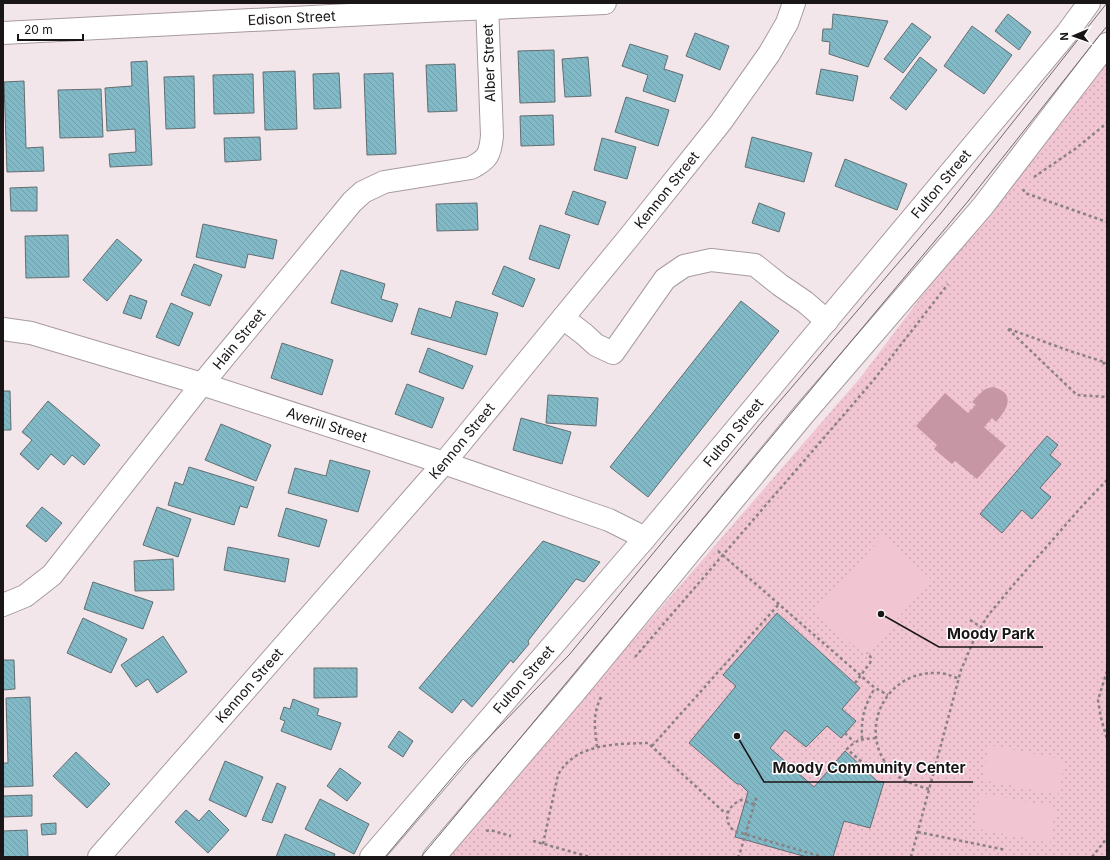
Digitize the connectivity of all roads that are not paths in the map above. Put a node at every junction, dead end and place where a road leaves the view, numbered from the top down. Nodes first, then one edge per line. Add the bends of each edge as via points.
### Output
1 (605, 3) edge
2 (794, 3) edge
3 (1089, 3) edge
4 (487, 5) edge
5 (3, 33) edge
6 (1107, 44) edge
7 (491, 122) joint
8 (563, 318) junction
9 (827, 321) junction
10 (3, 330) edge
11 (202, 384) junction
12 (444, 463) junction
13 (645, 538) junction
14 (3, 605) edge
15 (99, 857) edge
16 (371, 857) edge
17 (434, 857) edge

1 - 4 street, Edison Street
2 - 8 street, Kennon Street via 787,24 769,54 720,122
3 - 9 street, Fulton Street via 1067,33
4 - 5 street, Edison Street
4 - 7 street, Alber Street
6 - 17 street via 983,206 803,415 574,693
7 - 11 street, Hain Street via 490,151 483,162 471,168 384,182 363,192 352,202
8 - 9 street via 596,345 613,353 665,279 684,266 711,260 754,265
8 - 12 street, Kennon Street
9 - 13 street, Fulton Street
10 - 11 street, Averill Street via 31,333
11 - 12 street, Averill Street
11 - 14 street, Hain Street via 52,575 25,596
12 - 13 street, Averill Street via 609,520
12 - 15 street, Kennon Street
13 - 16 street, Fulton Street

